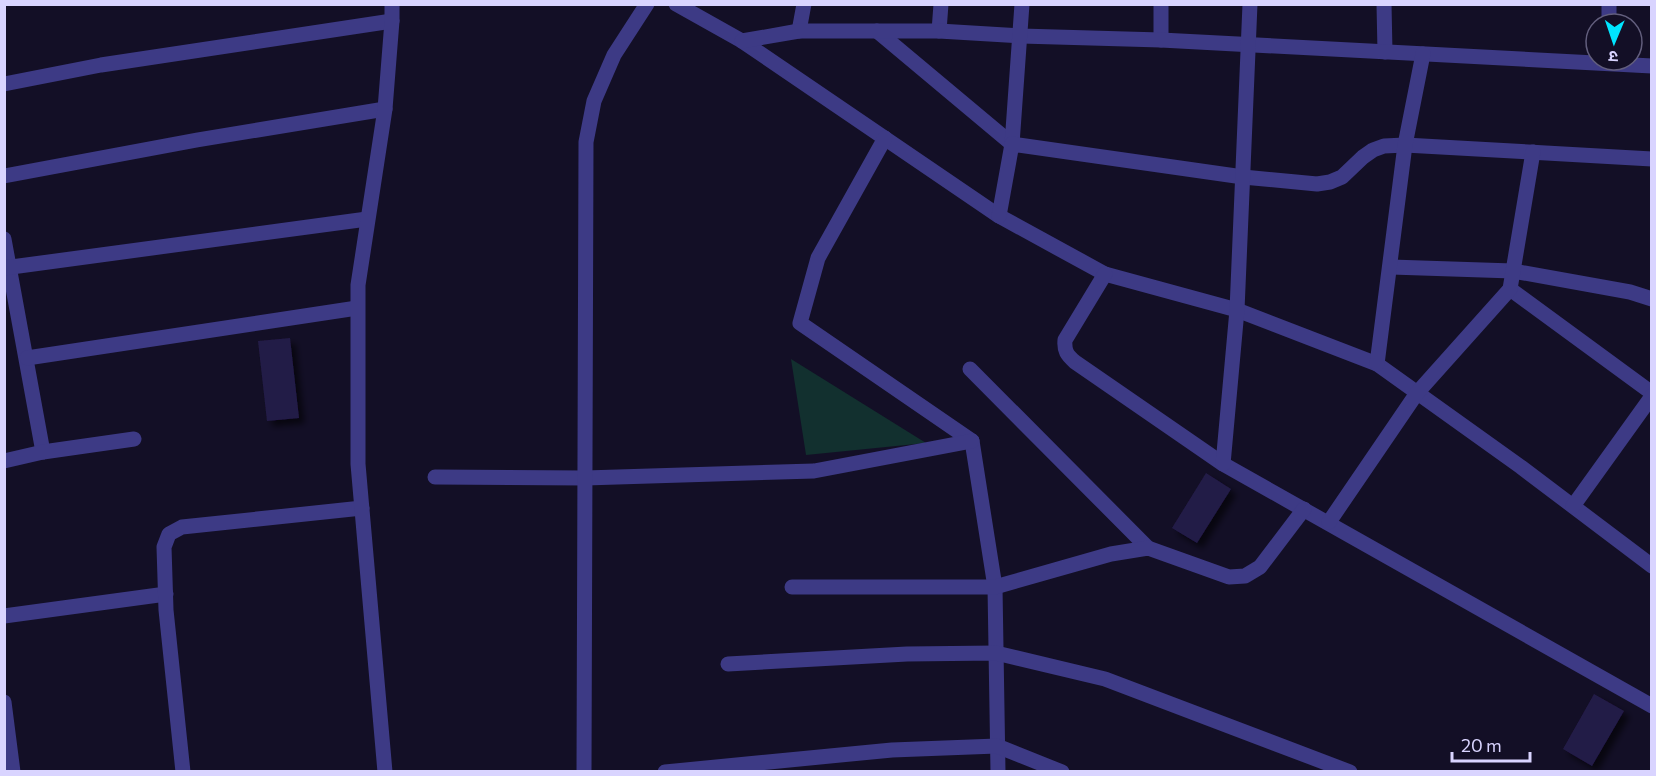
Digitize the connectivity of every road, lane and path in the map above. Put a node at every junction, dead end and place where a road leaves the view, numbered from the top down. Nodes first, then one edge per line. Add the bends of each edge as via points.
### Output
1 (392, 4) edge
2 (647, 4) edge
3 (676, 4) edge
4 (804, 4) edge
5 (941, 4) edge
6 (1022, 4) edge
7 (1161, 4) edge
8 (1250, 4) edge
9 (1384, 4) edge
10 (393, 21) junction
11 (799, 31) junction
12 (877, 31) junction
13 (939, 31) junction
14 (1021, 36) junction
15 (1161, 40) junction
16 (742, 41) junction
17 (1248, 45) junction
18 (1385, 52) junction
19 (1423, 54) junction
20 (1584, 60) edge
21 (4, 84) edge
22 (385, 109) junction
23 (885, 138) junction
24 (1012, 144) junction
25 (1406, 145) junction
26 (1533, 152) junction
27 (1652, 159) edge
28 (4, 176) edge
29 (1243, 177) junction
30 (999, 216) junction
31 (367, 219) junction
32 (4, 239) edge
33 (1391, 267) junction
34 (8, 268) edge
35 (1513, 271) junction
36 (1105, 274) junction
37 (1510, 289) junction
38 (1652, 299) edge
39 (357, 308) junction
40 (1237, 310) junction
41 (27, 358) junction
42 (1377, 364) junction
43 (970, 369) dead end
44 (1416, 393) junction
45 (1652, 394) edge
46 (134, 439) dead end
47 (972, 441) junction
48 (43, 452) junction
49 (4, 461) edge
50 (1223, 464) junction
51 (435, 477) dead end
52 (585, 478) junction
53 (1572, 506) junction
54 (362, 508) junction
55 (1304, 509) junction
56 (1329, 522) junction
57 (1148, 548) junction
58 (1652, 566) edge
59 (792, 587) dead end
60 (995, 587) junction
61 (166, 594) junction
62 (4, 616) edge
63 (996, 653) junction
64 (728, 664) dead end
65 (4, 702) edge
66 (1652, 706) edge
67 (998, 746) junction
68 (742, 768) edge
69 (13, 771) edge
70 (183, 771) edge
71 (385, 771) edge
72 (584, 771) edge
73 (665, 771) edge
74 (998, 771) edge
75 (1062, 771) edge
76 (1350, 771) edge

1 - 10 street
2 - 52 street via 614,55 594,101 586,142
3 - 16 street
4 - 11 street
5 - 13 street
6 - 14 street
7 - 15 street
8 - 17 street
9 - 18 street
10 - 21 street via 101,65
10 - 22 street
11 - 12 street
11 - 16 street
12 - 13 street
12 - 24 street
13 - 14 street
14 - 15 street
14 - 24 street
15 - 17 street
16 - 23 street
17 - 18 street
17 - 29 street
18 - 19 street
19 - 20 street
19 - 25 street
22 - 28 street
22 - 31 street
23 - 30 street
23 - 47 street via 818,258 800,323
24 - 29 street
24 - 30 street
25 - 26 street
25 - 29 street via 1373,150 1342,177 1330,182
25 - 33 street
26 - 27 street
26 - 35 street
29 - 40 street
30 - 36 street
31 - 34 street
31 - 39 street
32 - 34 street
33 - 35 street
33 - 42 street
34 - 41 street
35 - 37 street
35 - 38 street
36 - 40 street
36 - 50 street via 1065,340 1068,355
37 - 44 street
37 - 45 street
39 - 41 street
39 - 54 street
40 - 42 street
40 - 50 street
41 - 48 street
42 - 44 street
43 - 57 street
44 - 53 street
44 - 56 street
45 - 53 street
46 - 48 street
47 - 52 street via 814,471
47 - 60 street
48 - 49 street
50 - 55 street
51 - 52 street
52 - 72 street
53 - 58 street
54 - 61 street via 182,527 169,534 164,547
54 - 71 street
55 - 56 street
55 - 57 street via 1260,567 1245,576 1229,577
56 - 66 street
57 - 60 street via 1111,554
59 - 60 street
60 - 63 street
61 - 62 street
61 - 70 street
63 - 64 street
63 - 67 street
63 - 76 street via 1105,679
65 - 69 street
67 - 68 street via 892,750
67 - 74 street
67 - 75 street
68 - 73 street

